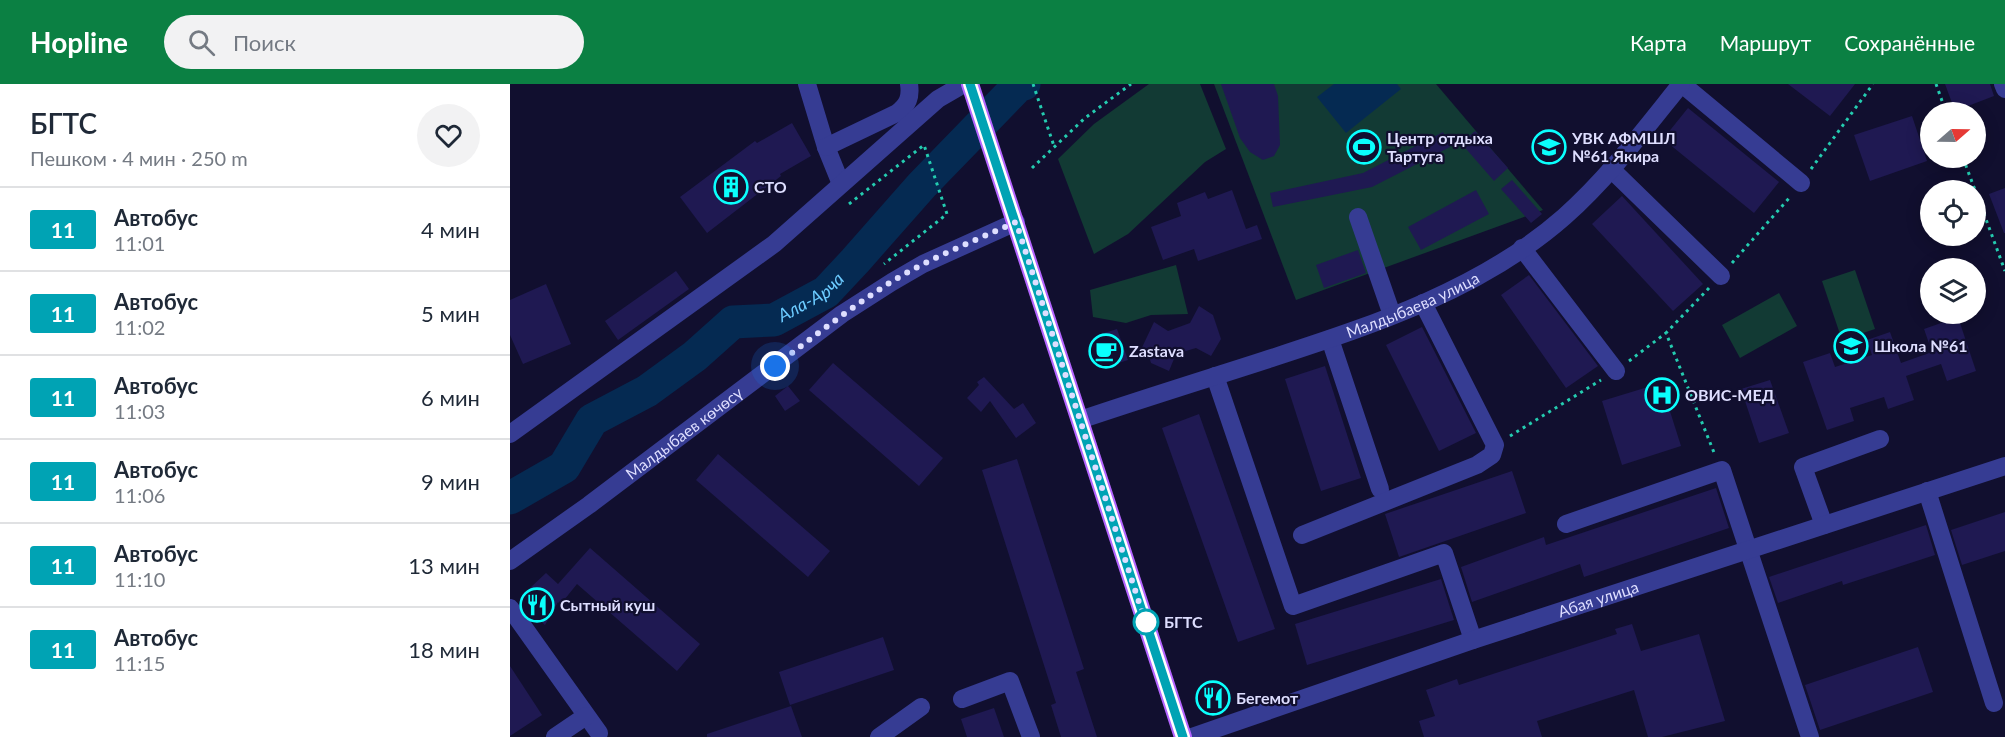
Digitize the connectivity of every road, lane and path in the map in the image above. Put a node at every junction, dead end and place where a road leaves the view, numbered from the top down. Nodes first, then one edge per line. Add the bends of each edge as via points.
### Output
1 (807, 84) edge
2 (909, 84) edge
3 (964, 84) edge
4 (1033, 84) edge
5 (1131, 84) edge
6 (1681, 84) edge
7 (1873, 84) edge
8 (1936, 84) edge
9 (2003, 84) edge
10 (2005, 89) edge
11 (973, 93) edge
12 (1942, 102) edge
13 (924, 145) dead end
14 (1054, 146) junction
15 (826, 147) junction
16 (1032, 168) dead end
17 (1611, 169) junction
18 (1801, 183) junction
19 (841, 184) junction
20 (947, 214) dead end
21 (1358, 217) dead end
22 (1986, 220) edge
23 (1016, 222) junction
24 (1522, 248) junction
25 (2005, 271) edge
26 (1722, 276) junction
27 (1423, 303) junction
28 (1392, 315) junction
29 (1330, 339) junction
30 (1616, 371) dead end
31 (1215, 376) junction
32 (1080, 420) junction
33 (510, 434) edge
34 (1880, 439) dead end
35 (2005, 466) edge
36 (1722, 470) junction
37 (1380, 489) dead end
38 (1927, 491) junction
39 (1566, 525) dead end
40 (1824, 525) junction
41 (1302, 535) dead end
42 (1749, 550) junction
43 (510, 561) edge
44 (510, 608) edge
45 (1473, 640) junction
46 (962, 699) dead end
47 (1994, 703) dead end
48 (921, 707) dead end
49 (586, 716) junction
50 (599, 734) dead end
51 (555, 737) edge
52 (879, 737) edge
53 (1031, 737) edge
54 (1183, 737) edge
55 (1192, 737) edge
56 (1810, 737) edge

1 - 15 street
2 - 15 street via 906,107
3 - 19 street via 938,99
4 - 14 path
5 - 14 path
6 - 17 street, Малдыбаева улица
6 - 18 street
7 - 18 path
8 - 12 path
9 - 10 street
11 - 23 main road
13 - 20 path
14 - 16 path
15 - 19 street
17 - 24 street, Малдыбаева улица via 1563,217
17 - 26 street
18 - 26 path
19 - 33 street via 774,244
21 - 28 street
22 - 25 path
23 - 32 main road
23 - 43 street, Малдыбаев көчөсү via 923,264 842,314
24 - 27 street, Малдыбаева улица via 1467,283
24 - 30 street
26 - 36 path via 1666,333
27 - 28 street, Малдыбаева улица
27 - 41 street via 1496,445 1492,455 1477,465
28 - 29 street, Малдыбаева улица
29 - 31 street, Малдыбаева улица
29 - 37 street
31 - 32 street, Малдыбаева улица
31 - 45 street via 1293,606 1444,553
32 - 54 main road
34 - 40 street via 1803,467
35 - 38 street, Абая улица
36 - 39 street
36 - 42 street
38 - 40 street, Абая улица
38 - 47 street
40 - 42 street, Абая улица
42 - 45 street, Абая улица
42 - 56 street
44 - 49 street
45 - 55 street, Абая улица
46 - 53 street via 1010,681
48 - 52 street
49 - 50 street
49 - 51 street

